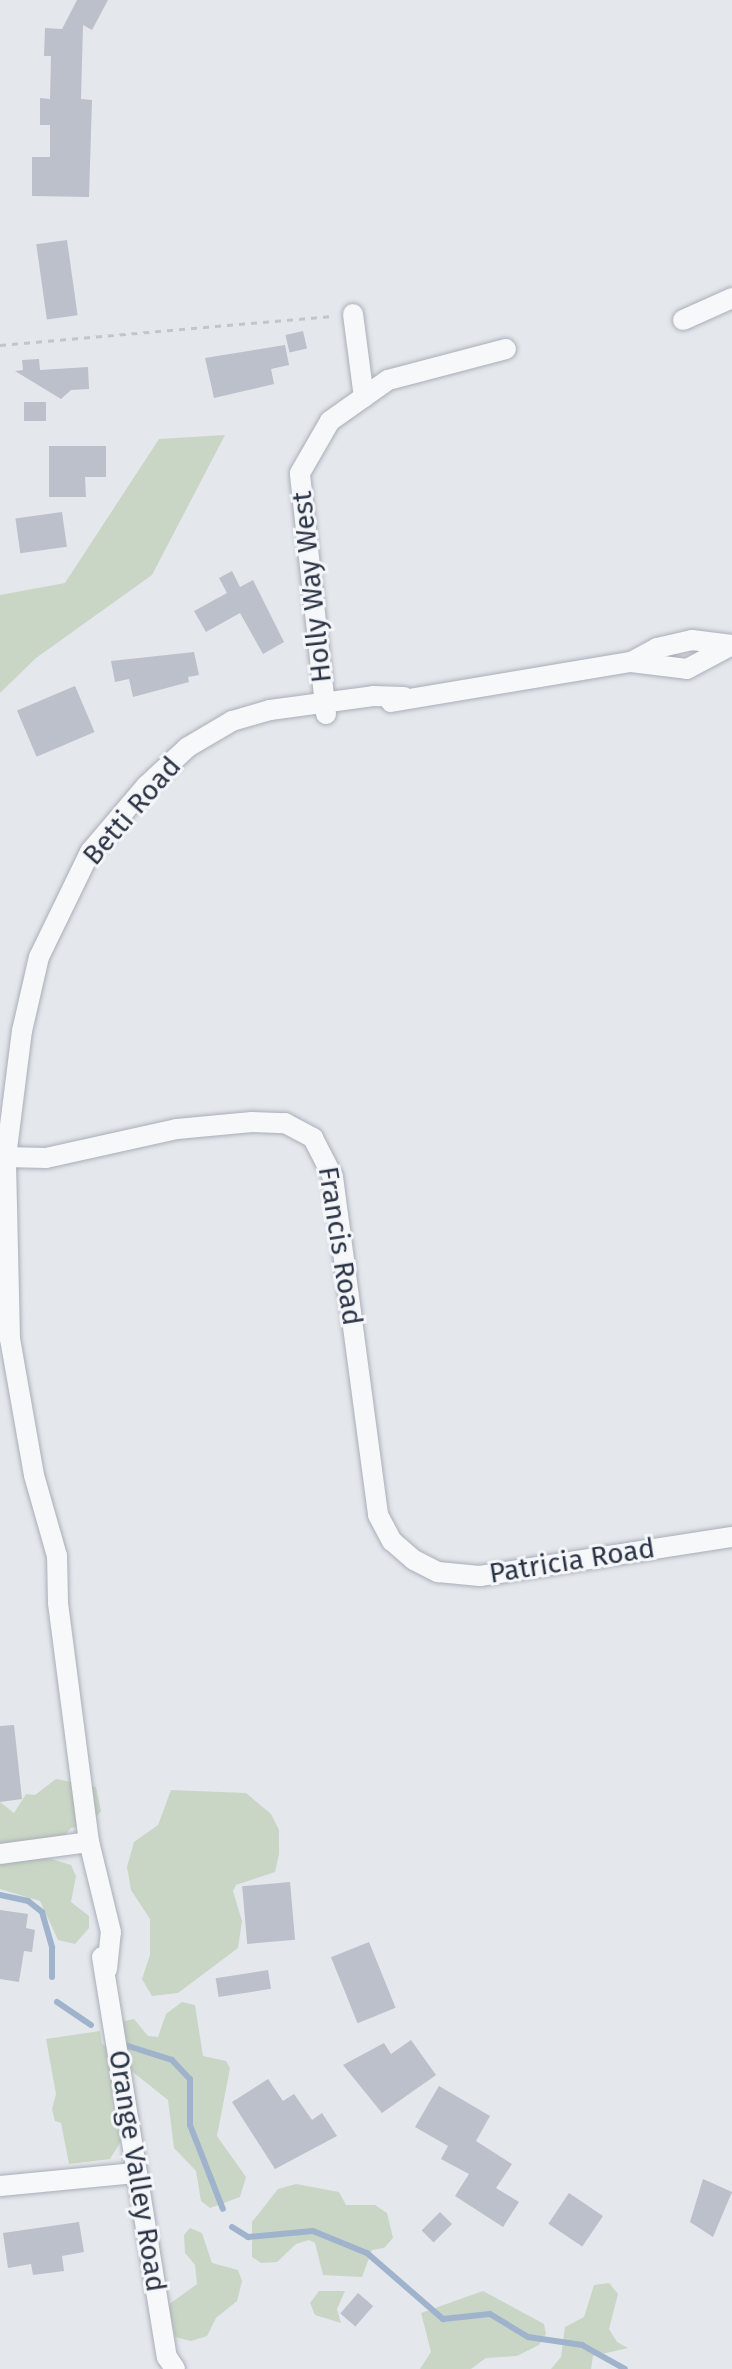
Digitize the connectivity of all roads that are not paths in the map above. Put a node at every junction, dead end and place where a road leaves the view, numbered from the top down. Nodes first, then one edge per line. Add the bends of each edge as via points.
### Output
1 (732, 298) edge
2 (353, 314) road end
3 (683, 320) dead end
4 (506, 349) dead end
5 (364, 397) junction
6 (731, 646) edge
7 (325, 708) junction
8 (6, 1157) junction
9 (5, 1339) edge
10 (732, 1537) edge
11 (414, 1560) joint
12 (90, 1850) junction
13 (0, 1854) edge
14 (135, 2173) junction
15 (0, 2186) edge
16 (175, 2369) edge

1 - 3 street
2 - 5 street
4 - 5 street, Holly Way West via 388,380
5 - 7 street, Holly Way West via 330,421 300,473
6 - 7 street, Betti Road via 692,640 657,648 631,662 404,697 373,708
7 - 8 street, Betti Road via 225,729 188,747 146,786 90,852 39,957
8 - 9 street, Betti Road
8 - 11 street, Francis Road via 46,1158 177,1129 252,1122 285,1123 313,1138 333,1177 378,1515 392,1541
9 - 12 street, Orange Valley Road via 34,1475 33,1518 58,1602
10 - 11 street, Patricia Road via 480,1576 438,1572
12 - 13 street
12 - 14 street, Orange Valley Road via 87,1886 107,1969
14 - 15 street
14 - 16 street, Orange Valley Road via 167,2357

